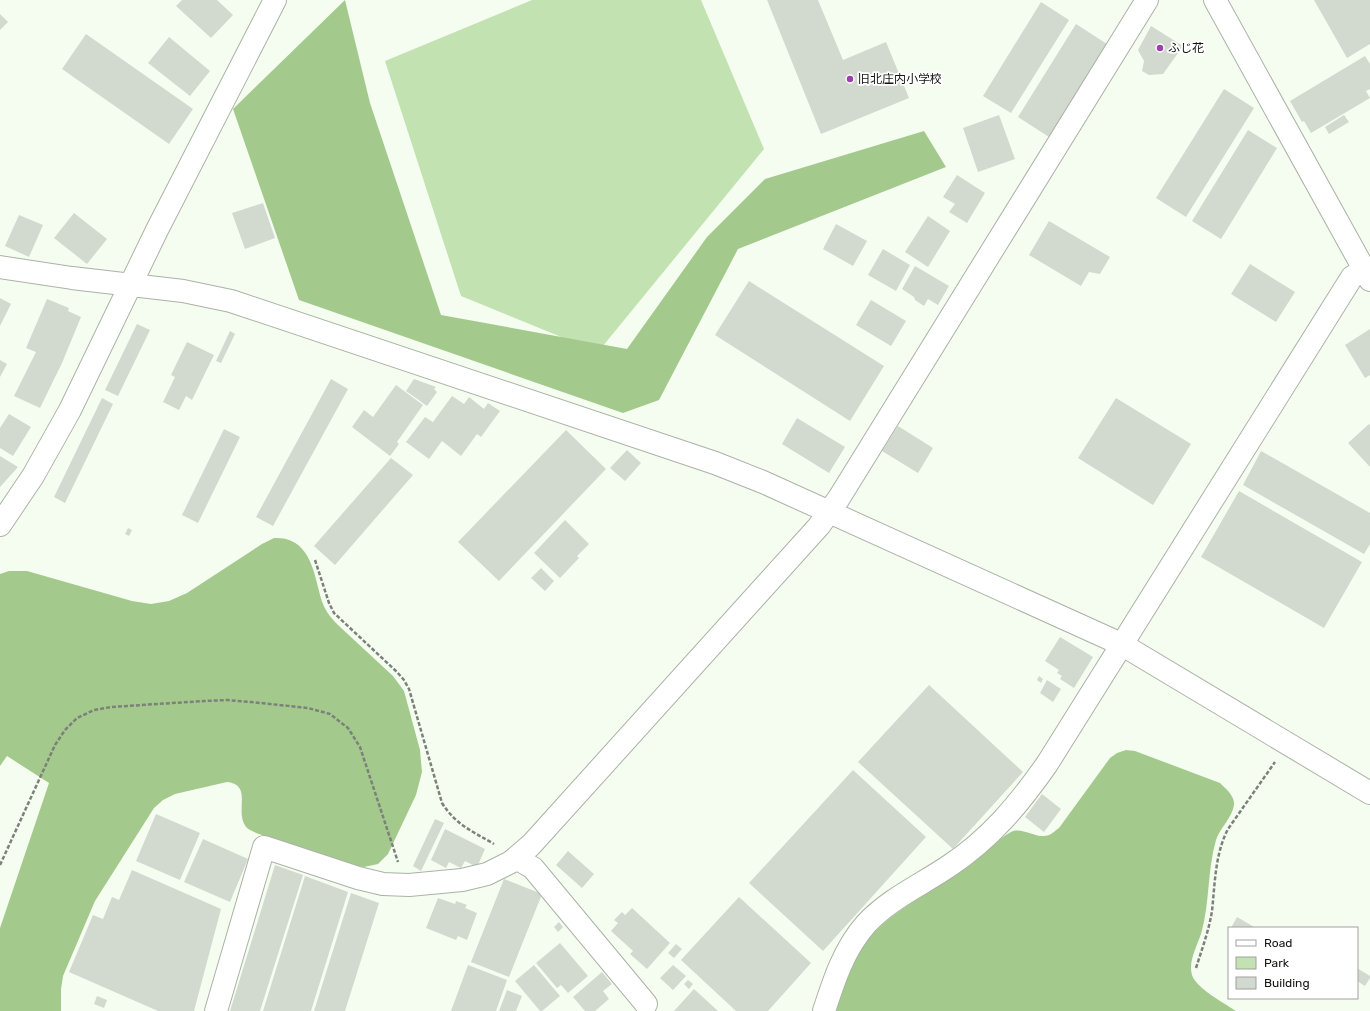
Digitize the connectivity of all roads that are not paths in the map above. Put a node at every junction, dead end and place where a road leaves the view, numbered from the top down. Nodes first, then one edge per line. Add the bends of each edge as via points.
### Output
1 (275, 0) edge
2 (1147, 0) edge
3 (1215, 0) edge
4 (0, 268) edge
5 (1367, 275) edge
6 (130, 285) junction
7 (829, 512) junction
8 (0, 525) edge
9 (1121, 644) junction
10 (1370, 793) edge
11 (516, 858) junction
12 (646, 1004) dead end
13 (216, 1011) edge
14 (824, 1011) edge

1 - 6 street
2 - 7 street
3 - 5 street
4 - 6 street
5 - 9 street via 1352,277
6 - 7 street via 207,295 254,308 721,465
6 - 8 street via 70,410 33,476
7 - 9 street
7 - 11 street via 536,839
9 - 10 street
9 - 14 street via 1047,764 1004,820 950,866 890,903 867,924 848,949 835,977
11 - 12 street via 533,868
11 - 13 street via 487,874 462,880 383,884 264,847

